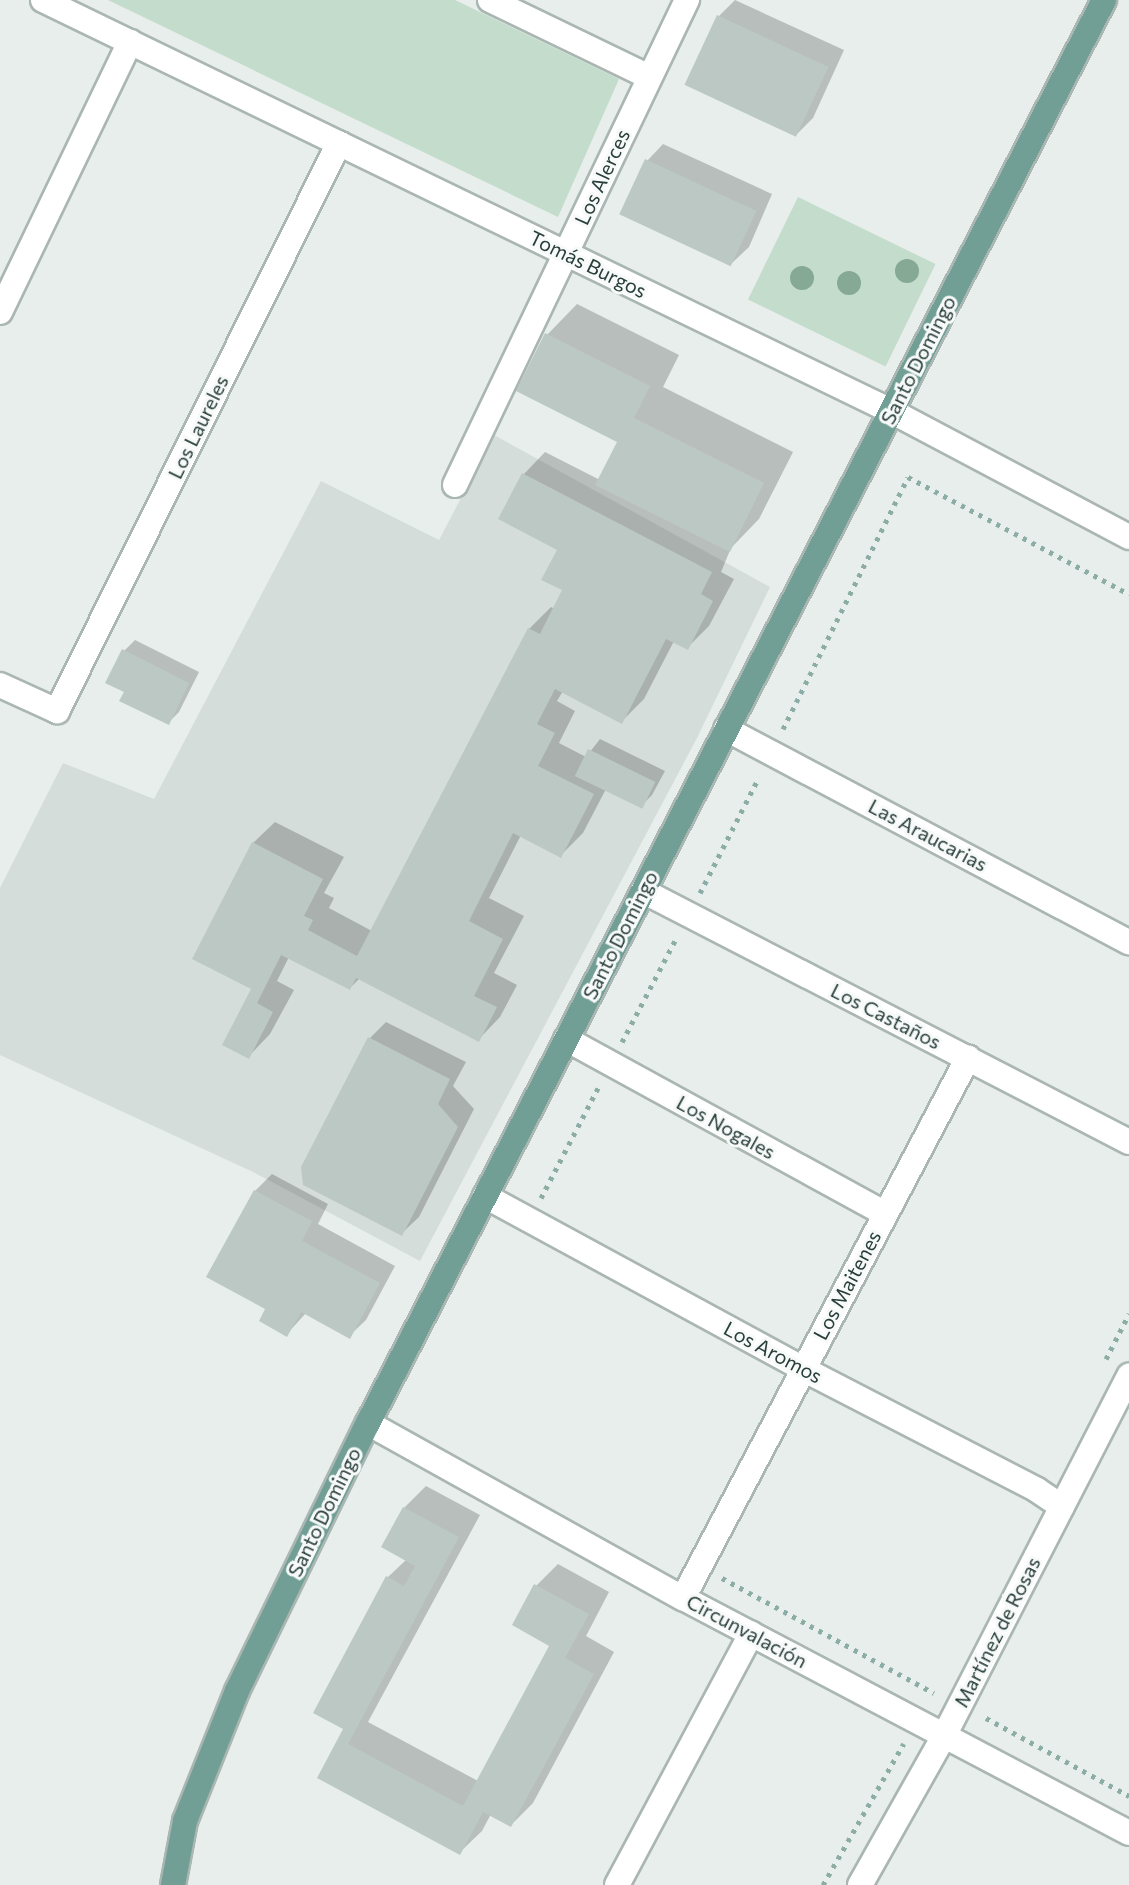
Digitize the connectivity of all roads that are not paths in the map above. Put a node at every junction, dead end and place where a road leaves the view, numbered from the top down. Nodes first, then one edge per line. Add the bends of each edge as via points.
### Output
1 (43, 0) edge
2 (490, 0) edge
3 (687, 0) edge
4 (1104, 0) edge
5 (130, 42) junction
6 (649, 77) junction
7 (339, 143) junction
8 (566, 254) junction
9 (0, 312) edge
10 (891, 411) junction
11 (455, 485) dead end
12 (1129, 537) edge
13 (0, 685) edge
14 (726, 729) junction
15 (643, 891) junction
16 (1129, 942) edge
17 (566, 1039) junction
18 (968, 1058) junction
19 (1129, 1142) edge
20 (485, 1196) junction
21 (885, 1214) junction
22 (803, 1369) junction
23 (1129, 1376) edge
24 (368, 1423) junction
25 (1062, 1507) junction
26 (683, 1598) junction
27 (751, 1634) junction
28 (945, 1734) junction
29 (1129, 1833) edge
30 (173, 1885) edge
31 (617, 1885) edge
32 (860, 1885) edge

1 - 5 street, Tomás Burgos
2 - 6 street
3 - 6 street, Los Alerces
4 - 10 main road, Santo Domingo
5 - 7 street, Tomás Burgos
5 - 9 street
6 - 8 street, Los Alerces
7 - 8 street, Tomás Burgos
7 - 13 street, Los Laureles via 57,711
8 - 10 street, Tomás Burgos
8 - 11 street, Los Alerces
10 - 12 street, Tomás Burgos
10 - 14 main road, Santo Domingo
14 - 15 main road, Santo Domingo
14 - 16 street, Las Araucarias
15 - 17 main road, Santo Domingo
15 - 18 street, Los Castaños
17 - 20 main road, Santo Domingo
17 - 21 street, Los Nogales
18 - 19 street, Los Castaños
18 - 21 street, Los Maitenes
20 - 22 street, Los Aromos
20 - 24 main road, Santo Domingo
21 - 22 street, Los Maitenes
22 - 25 street, Los Aromos
22 - 26 street, Los Maitenes
23 - 25 street, Martínez de Rosas
24 - 26 street, Circunvalación
24 - 30 main road, Santo Domingo via 237,1691 185,1821
25 - 28 street, Martínez de Rosas
26 - 27 street, Circunvalación
27 - 28 street, Circunvalación
27 - 31 street
28 - 29 street, Circunvalación
28 - 32 street, Martínez de Rosas

